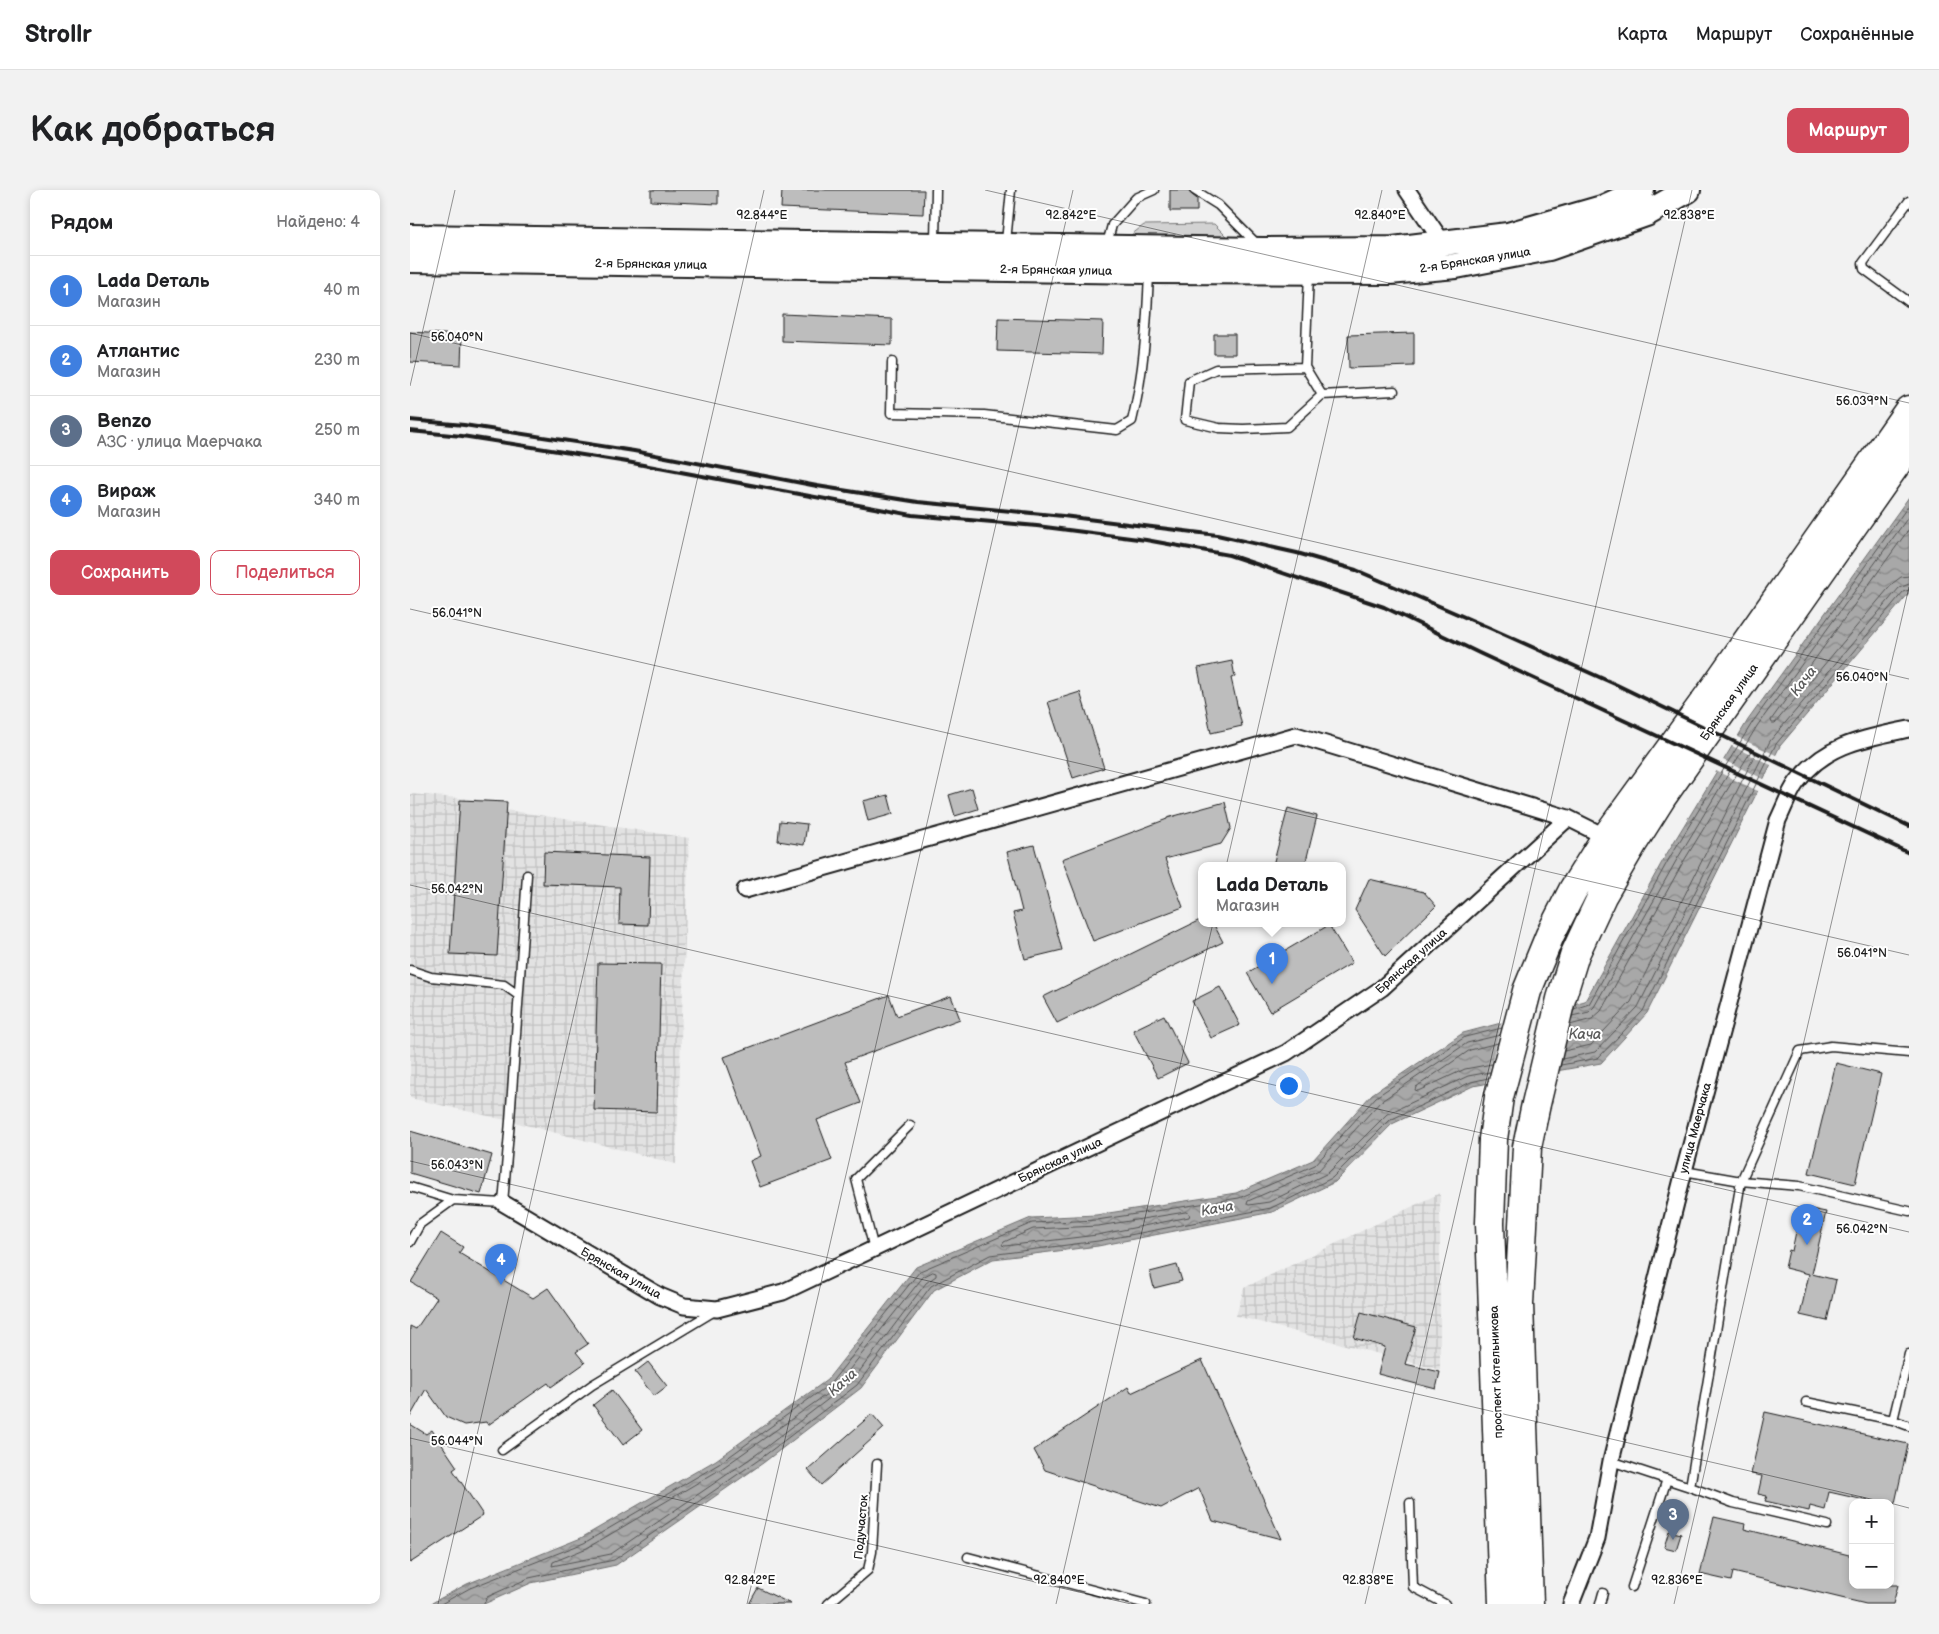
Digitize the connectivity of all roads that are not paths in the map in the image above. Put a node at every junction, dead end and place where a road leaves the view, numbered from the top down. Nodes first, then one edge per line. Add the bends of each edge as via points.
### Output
1 (936, 190) edge
2 (1011, 190) edge
3 (1154, 190) edge
4 (1194, 190) edge
5 (1408, 190) edge
6 (1642, 190) edge
7 (1688, 190) edge
8 (1909, 201) edge
9 (410, 237) edge
10 (1443, 243) junction
11 (935, 246) junction
12 (1006, 247) junction
13 (1106, 248) junction
14 (1263, 250) junction
15 (410, 260) edge
16 (1149, 271) junction
17 (1309, 272) junction
18 (1909, 302) edge
19 (892, 362) dead end
20 (1305, 367) junction
21 (1394, 391) dead end
22 (1322, 395) junction
23 (1909, 410) edge
24 (1909, 446) edge
25 (1905, 731) edge
26 (1568, 818) junction
27 (1606, 837) junction
28 (527, 875) dead end
29 (745, 890) dead end
30 (410, 970) edge
31 (518, 995) junction
32 (1909, 1053) edge
33 (1499, 1097) joint
34 (1536, 1104) joint
35 (910, 1125) dead end
36 (1684, 1171) junction
37 (1741, 1181) junction
38 (410, 1187) edge
39 (453, 1200) junction
40 (503, 1203) junction
41 (1909, 1211) edge
42 (410, 1242) edge
43 (874, 1249) junction
44 (717, 1310) junction
45 (1909, 1354) edge
46 (1806, 1402) dead end
47 (1893, 1420) junction
48 (1909, 1426) edge
49 (502, 1450) dead end
50 (1611, 1460) junction
51 (877, 1464) dead end
52 (1667, 1479) junction
53 (1690, 1487) junction
54 (1410, 1503) dead end
55 (1827, 1525) dead end
56 (968, 1557) dead end
57 (1632, 1587) dead end
58 (1603, 1593) dead end
59 (1571, 1603) edge
60 (828, 1604) edge
61 (1146, 1604) edge
62 (1445, 1604) edge
63 (1499, 1604) edge
64 (1530, 1604) edge
65 (1600, 1604) edge

1 - 11 lane
2 - 12 lane
3 - 13 lane via 1136,198 1112,225
4 - 14 lane via 1218,205
5 - 10 street
6 - 10 main road, 2-я Брянская улица via 1602,208 1508,235
7 - 17 main road, 2-я Брянская улица via 1646,214 1549,248 1456,266 1389,272
8 - 18 lane via 1863,263 1864,269
9 - 11 main road, 2-я Брянская улица
10 - 14 main road, 2-я Брянская улица via 1393,250
11 - 12 main road, 2-я Брянская улица
12 - 13 main road, 2-я Брянская улица
13 - 14 main road, 2-я Брянская улица
15 - 16 main road, 2-я Брянская улица
16 - 17 main road, 2-я Брянская улица
16 - 19 lane via 1137,402 1132,421 1118,430 984,415 891,413
17 - 20 lane
20 - 22 lane
20 - 22 lane via 1216,369 1189,381 1184,420 1219,428 1287,427
21 - 22 lane
23 - 27 highway, Брянская улица
24 - 34 highway, Брянская улица via 1662,797 1602,896 1575,954
25 - 36 street, улица Маерчака via 1854,741 1828,753 1812,765 1792,790 1778,820
26 - 27 street
26 - 29 street via 1296,735
26 - 43 street, Брянская улица via 1382,988 1286,1053
27 - 33 highway, Брянская улица via 1569,898 1527,991
28 - 31 lane
30 - 31 lane via 431,977 504,985
31 - 40 lane
32 - 37 lane via 1831,1046 1800,1051
33 - 63 highway, проспект Котельникова via 1493,1139 1490,1223
34 - 64 highway, проспект Котельникова via 1527,1147 1519,1304
35 - 43 lane via 856,1179
36 - 37 lane
36 - 50 street, улица Маерчака
37 - 41 lane via 1799,1186
37 - 53 lane
38 - 39 lane
39 - 40 lane
39 - 42 lane via 420,1224
40 - 44 street, Брянская улица via 660,1296 684,1306
43 - 44 street, Брянская улица via 783,1292
44 - 49 lane via 592,1385
45 - 47 lane
46 - 47 lane
47 - 48 lane
50 - 52 lane
50 - 59 street, улица Маерчака via 1597,1538
51 - 60 lane, Подучасток via 868,1570
52 - 53 lane
52 - 57 lane
53 - 55 lane via 1733,1503
54 - 62 lane via 1413,1587
56 - 61 lane
58 - 65 lane

